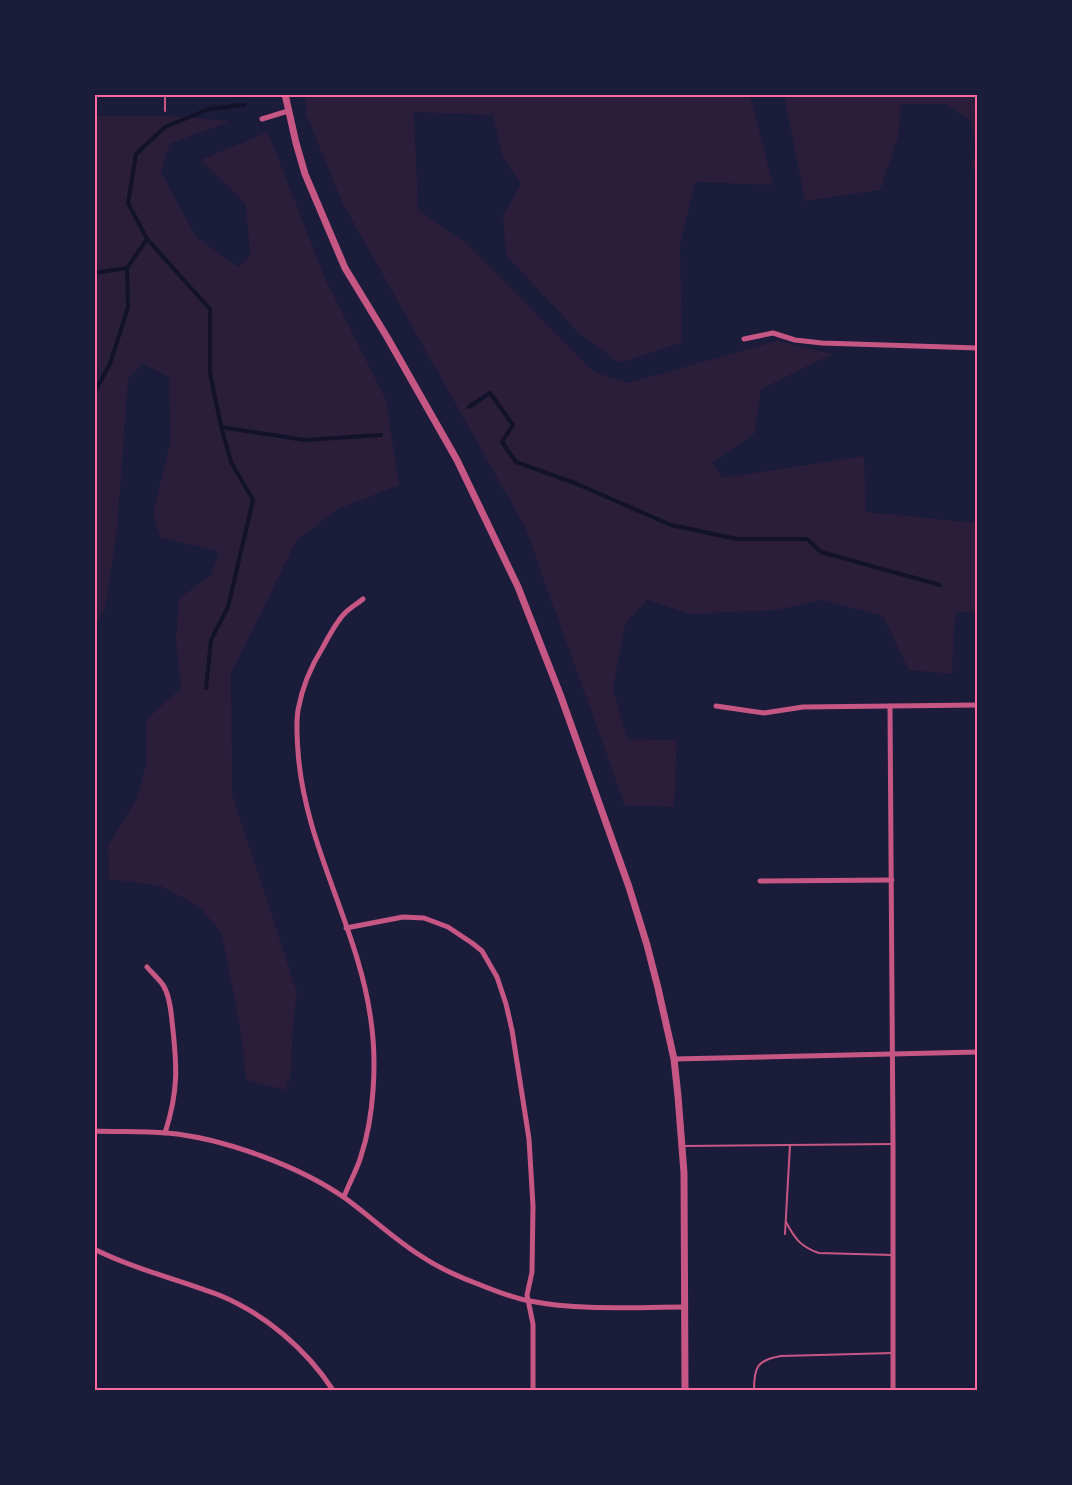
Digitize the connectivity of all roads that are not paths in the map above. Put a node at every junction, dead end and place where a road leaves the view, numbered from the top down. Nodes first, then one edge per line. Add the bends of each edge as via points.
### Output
1 (165, 94) edge
2 (285, 94) edge
3 (165, 111) dead end
4 (288, 111) junction
5 (262, 119) dead end
6 (744, 339) dead end
7 (978, 348) edge
8 (363, 599) dead end
9 (890, 705) junction
10 (978, 705) edge
11 (716, 706) dead end
12 (891, 880) junction
13 (760, 881) dead end
14 (346, 928) junction
15 (147, 967) dead end
16 (978, 1052) edge
17 (893, 1054) junction
18 (674, 1059) junction
19 (94, 1131) edge
20 (165, 1133) junction
21 (893, 1143) junction
22 (790, 1144) junction
23 (683, 1146) junction
24 (344, 1197) junction
25 (786, 1222) junction
26 (784, 1234) dead end
27 (94, 1249) edge
28 (893, 1255) junction
29 (529, 1301) junction
30 (685, 1306) junction
31 (893, 1353) junction
32 (333, 1390) edge
33 (533, 1390) edge
34 (685, 1390) edge
35 (754, 1390) edge
36 (893, 1390) edge

1 - 3 lane
2 - 4 street
4 - 5 street
4 - 18 street via 305,174 345,268 457,460 518,587 629,887
6 - 7 street via 773,333 822,342
8 - 14 street via 344,614 314,660 297,712 299,775
9 - 10 street
9 - 11 street via 803,707 764,713
9 - 12 street
12 - 13 street
12 - 17 street
14 - 24 street via 368,1003 374,1068 367,1137
14 - 29 street via 403,917 424,918 448,927 483,951 497,976 512,1030 529,1139 533,1206
15 - 20 street via 164,986 176,1050 174,1100
16 - 17 street
17 - 18 street
17 - 21 street
18 - 23 street
19 - 20 street
20 - 24 street via 213,1140 244,1150
21 - 22 lane
21 - 28 street
22 - 23 lane
22 - 25 lane
23 - 30 street
24 - 29 street via 422,1257 460,1277
25 - 26 lane
25 - 28 lane via 799,1243 819,1253
27 - 32 street via 220,1296 251,1312 292,1342
28 - 31 street
29 - 30 street via 586,1307
29 - 33 street
30 - 34 street
31 - 35 lane via 769,1358 756,1371
31 - 36 street

